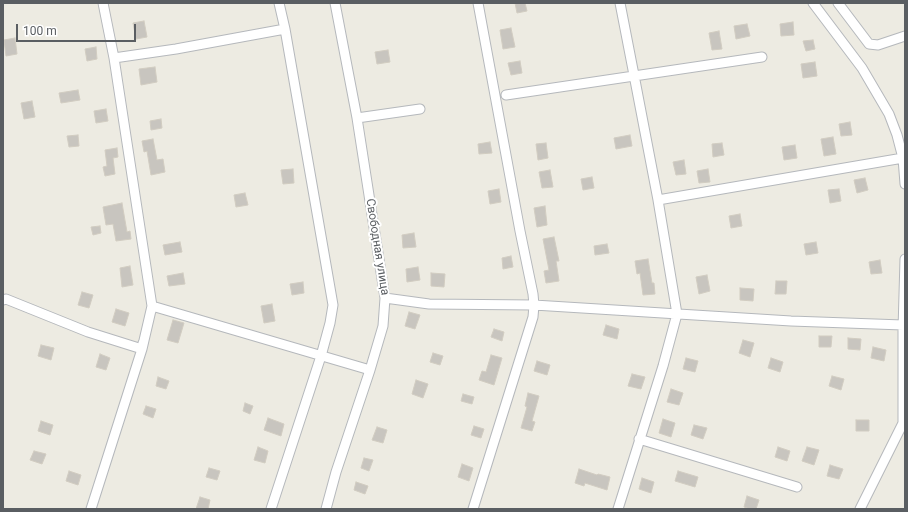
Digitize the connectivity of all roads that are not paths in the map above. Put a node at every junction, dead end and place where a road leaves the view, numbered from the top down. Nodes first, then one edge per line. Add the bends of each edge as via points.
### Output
1 (103, 3) edge
2 (279, 3) edge
3 (335, 3) edge
4 (478, 3) edge
5 (620, 3) edge
6 (813, 3) edge
7 (838, 3) edge
8 (285, 29) junction
9 (905, 36) edge
10 (762, 57) dead end
11 (114, 58) junction
12 (634, 76) junction
13 (506, 95) dead end
14 (420, 109) dead end
15 (356, 118) junction
16 (902, 158) junction
17 (905, 184) edge
18 (658, 200) junction
19 (905, 259) edge
20 (385, 298) junction
21 (3, 300) edge
22 (534, 305) junction
23 (152, 306) junction
24 (676, 314) junction
25 (903, 325) junction
26 (142, 349) junction
27 (321, 356) junction
28 (370, 370) junction
29 (640, 439) junction
30 (797, 487) dead end
31 (91, 509) edge
32 (271, 509) edge
33 (326, 509) edge
34 (473, 509) edge
35 (618, 509) edge
36 (860, 509) edge

1 - 11 street
2 - 8 street
3 - 15 street, Свободная улица
4 - 22 street
5 - 12 street
6 - 16 street via 862,68 889,114
7 - 9 street via 869,44 878,45
8 - 11 street
8 - 27 street via 333,305
10 - 12 street
11 - 23 street
12 - 13 street
12 - 18 street
14 - 15 street
15 - 20 street, Свободная улица
16 - 17 street
16 - 18 street
18 - 24 street
19 - 25 street
20 - 22 street via 429,304
20 - 28 street, Свободная улица via 383,326
21 - 26 street
22 - 24 street
22 - 34 street
23 - 26 street
23 - 27 street
24 - 25 street
24 - 29 street
25 - 36 street via 903,423
26 - 31 street
27 - 28 street
27 - 32 street
28 - 33 street, Свободная улица
29 - 30 street
29 - 35 street

